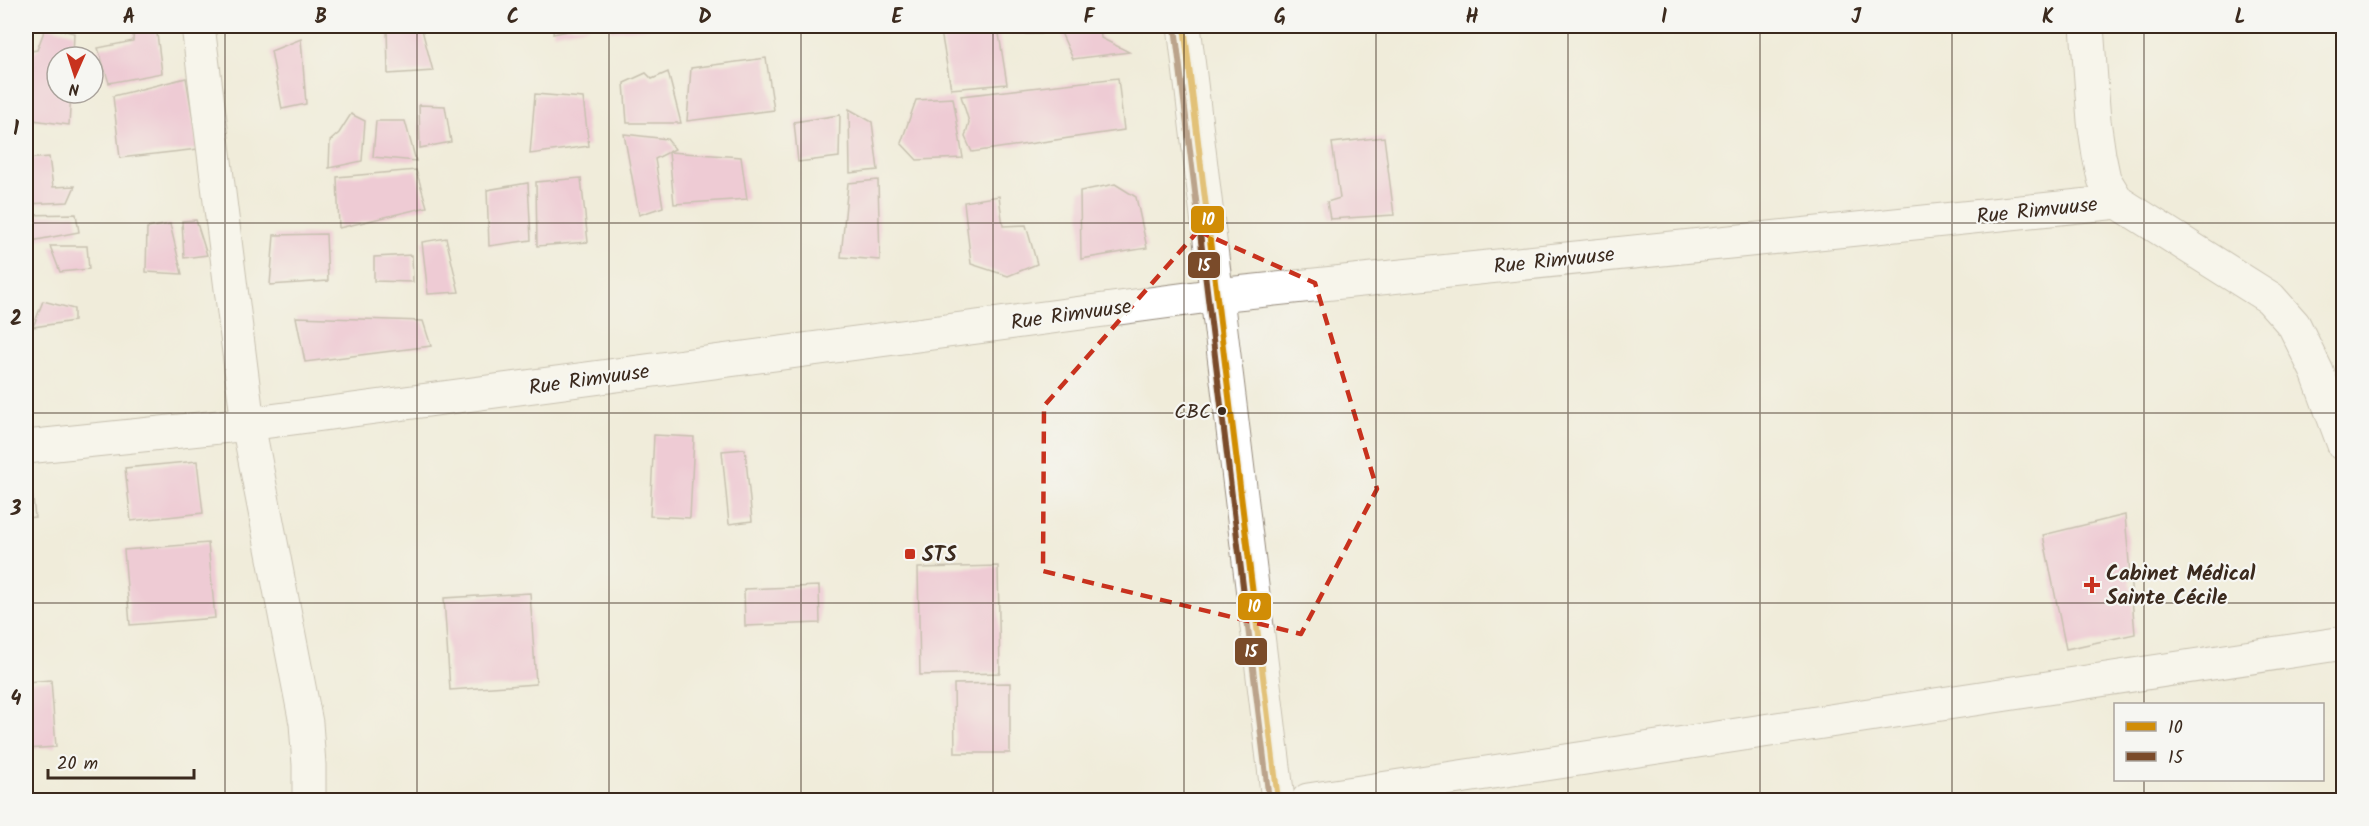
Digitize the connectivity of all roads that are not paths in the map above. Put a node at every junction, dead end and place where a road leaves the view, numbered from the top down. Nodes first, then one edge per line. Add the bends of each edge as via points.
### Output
1 (198, 26) edge
2 (1184, 26) edge
3 (2087, 26) edge
4 (2118, 202) junction
5 (1217, 295) junction
6 (248, 424) junction
7 (2343, 445) edge
8 (26, 447) edge
9 (2343, 643) edge
10 (309, 801) edge
11 (1278, 801) edge
12 (1308, 801) edge

1 - 6 street
2 - 5 street
3 - 4 street via 2099,155 2104,179
4 - 5 street, Rue Rimvuuse
4 - 7 street via 2270,298 2294,325 2317,372
5 - 6 street, Rue Rimvuuse
5 - 11 street
6 - 8 street, Rue Rimvuuse
6 - 10 street via 306,723
9 - 12 street

